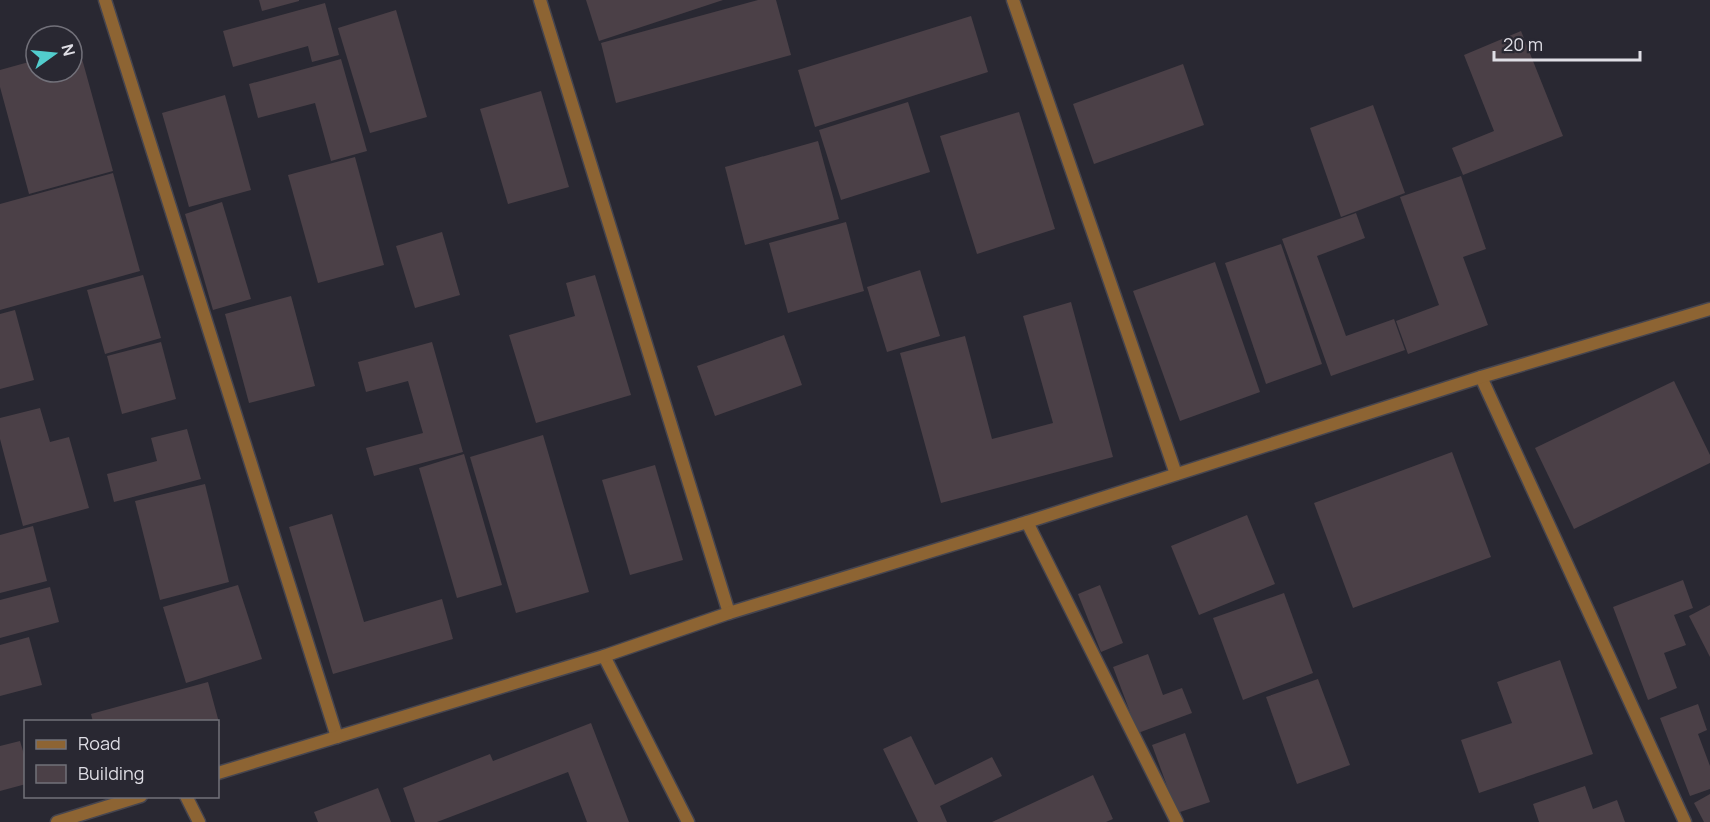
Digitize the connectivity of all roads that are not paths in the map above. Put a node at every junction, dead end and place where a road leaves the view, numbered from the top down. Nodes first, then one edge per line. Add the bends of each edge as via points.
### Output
1 (105, 0) edge
2 (540, 0) edge
3 (1013, 0) edge
4 (1710, 309) edge
5 (1481, 377) junction
6 (1176, 474) junction
7 (1027, 522) junction
8 (729, 613) junction
9 (604, 656) junction
10 (336, 737) junction
11 (219, 773) edge
12 (135, 798) edge
13 (187, 798) edge
14 (57, 822) edge
15 (199, 822) edge
16 (688, 822) edge
17 (1177, 822) edge
18 (1684, 822) edge

1 - 10 street
2 - 8 street
3 - 6 street
4 - 5 street
5 - 6 street
5 - 18 street
6 - 7 street
7 - 8 street
7 - 17 street
8 - 9 street
9 - 10 street
9 - 16 street
10 - 11 street
12 - 14 street
13 - 15 street

